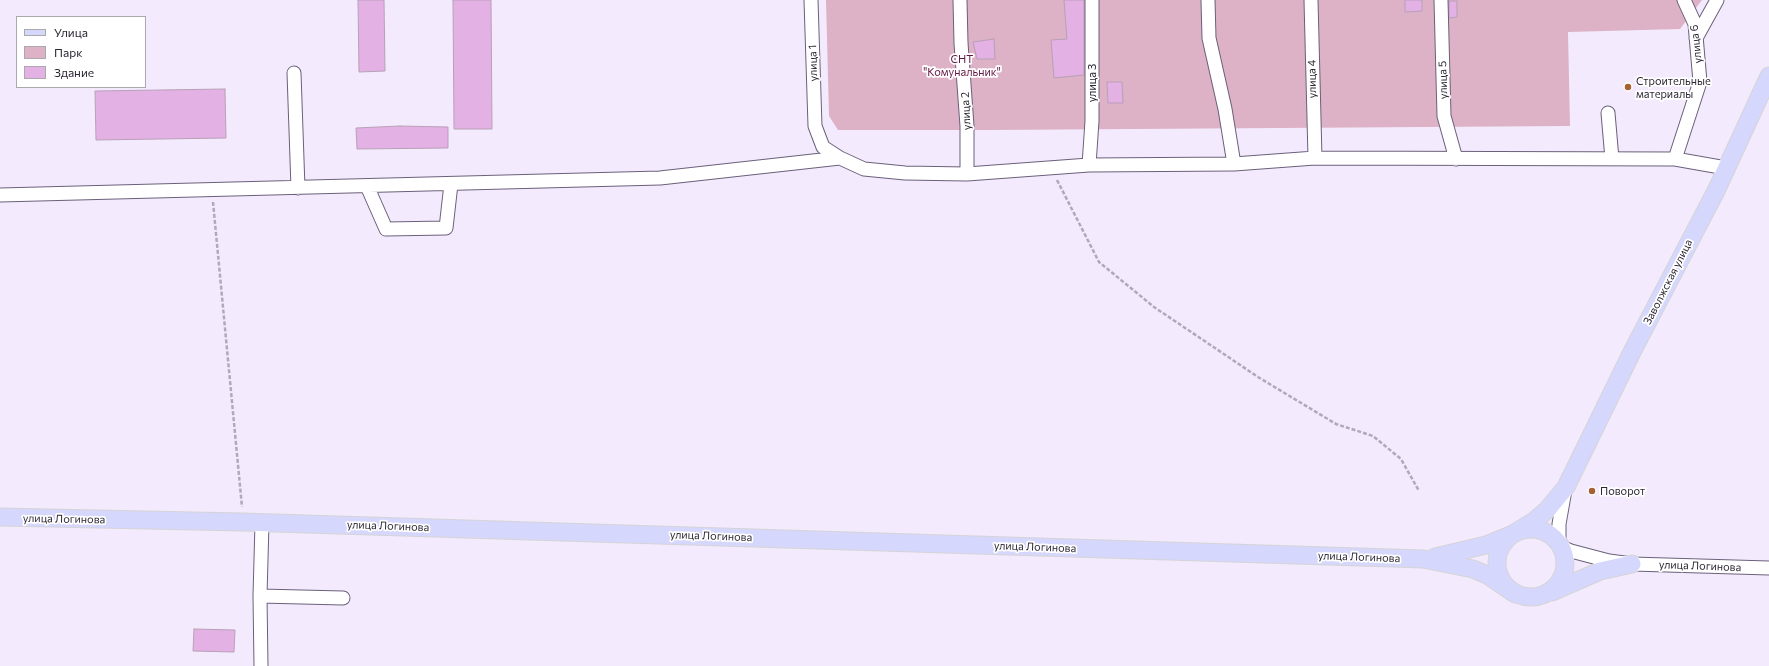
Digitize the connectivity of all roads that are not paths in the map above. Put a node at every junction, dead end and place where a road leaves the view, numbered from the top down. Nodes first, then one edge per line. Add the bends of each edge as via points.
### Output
1 (811, 0) edge
2 (960, 0) edge
3 (1092, 0) edge
4 (1208, 0) edge
5 (1311, 0) edge
6 (1441, 0) edge
7 (1684, 0) edge
8 (1717, 0) edge
9 (1696, 38) junction
10 (294, 73) dead end
11 (1769, 76) edge
12 (1608, 113) dead end
13 (840, 158) junction
14 (1315, 158) junction
15 (1456, 159) junction
16 (1612, 159) junction
17 (1675, 159) junction
18 (1234, 164) junction
19 (1089, 165) junction
20 (1726, 168) junction
21 (967, 174) junction
22 (452, 184) junction
23 (367, 186) junction
24 (298, 188) junction
25 (0, 195) edge
26 (1566, 487) junction
27 (0, 517) edge
28 (262, 523) junction
29 (1513, 534) junction
30 (1561, 547) junction
31 (1423, 558) junction
32 (1632, 564) junction
33 (1769, 568) edge
34 (1515, 594) junction
35 (1545, 595) junction
36 (260, 596) junction
37 (343, 598) dead end
38 (261, 666) edge

1 - 13 street, улица 1 via 815,126 823,147
2 - 21 street, улица 2
3 - 19 street, улица 3 via 1092,121
4 - 18 street via 1209,38
5 - 14 street, улица 4
6 - 15 street, улица 5 via 1444,116
7 - 9 street, улица 6 via 1695,24
8 - 9 street
9 - 17 street, улица 6 via 1700,82
10 - 24 street
11 - 20 main road, Заволжская улица
12 - 16 street
13 - 21 street, улица 1 via 864,168 905,173
13 - 22 street via 660,178
14 - 15 street, улица 1
14 - 18 street, улица 1
15 - 16 street, улица 1
16 - 17 street, улица 1
17 - 20 street, улица 1
18 - 19 street, улица 1
19 - 21 street, улица 1
20 - 26 main road, Заволжская улица
22 - 23 street
22 - 23 street via 446,228 386,229
23 - 24 street
24 - 25 street
26 - 29 main road, Заволжская улица via 1547,510
26 - 30 street via 1559,524
27 - 28 main road, улица Логинова
28 - 31 main road, улица Логинова
28 - 36 street
29 - 30 main road via 1530,529 1541,530 1551,535
29 - 31 main road via 1486,545
29 - 34 main road via 1501,547 1497,565 1502,582
30 - 32 street, улица Логинова via 1595,558
30 - 35 main road via 1566,562 1565,572 1561,582
31 - 34 main road via 1473,569 1487,575
32 - 33 street, улица Логинова
32 - 35 main road via 1600,571
34 - 35 main road via 1534,598
36 - 37 street
36 - 38 street

